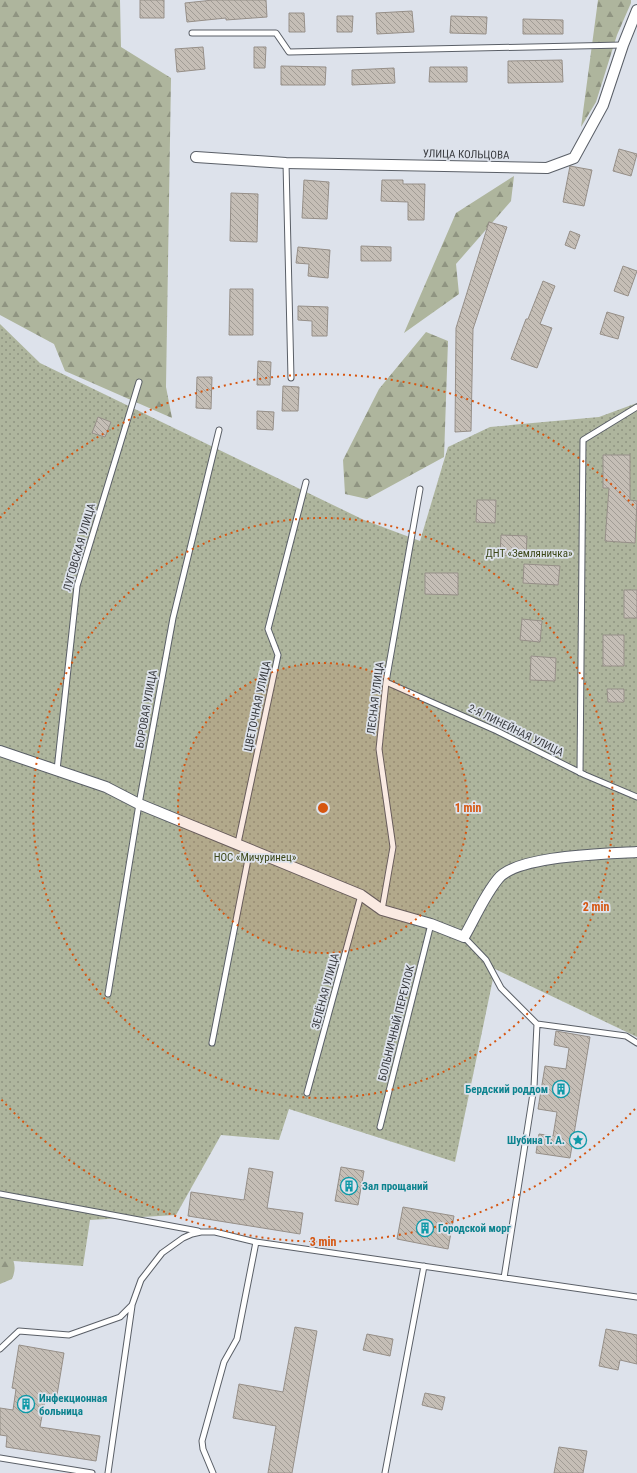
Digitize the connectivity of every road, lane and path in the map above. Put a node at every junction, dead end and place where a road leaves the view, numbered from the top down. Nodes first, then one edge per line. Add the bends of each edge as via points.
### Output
1 (637, 10) edge
2 (192, 33) dead end
3 (623, 45) junction
4 (196, 157) dead end
5 (286, 163) junction
6 (291, 378) dead end
7 (138, 382) dead end
8 (637, 407) edge
9 (219, 430) dead end
10 (306, 482) dead end
11 (420, 489) dead end
12 (386, 682) junction
13 (0, 751) edge
14 (57, 770) junction
15 (580, 773) junction
16 (637, 797) edge
17 (139, 804) junction
18 (238, 843) junction
19 (250, 848) junction
20 (637, 852) edge
21 (361, 895) junction
22 (382, 910) junction
23 (431, 924) junction
24 (464, 937) junction
25 (108, 994) dead end
26 (538, 1024) junction
27 (212, 1042) dead end
28 (637, 1043) edge
29 (307, 1093) dead end
30 (380, 1126) dead end
31 (0, 1194) edge
32 (201, 1232) junction
33 (256, 1242) junction
34 (424, 1266) junction
35 (504, 1278) junction
36 (637, 1297) edge
37 (132, 1305) junction
38 (0, 1349) edge
39 (0, 1458) edge
40 (92, 1473) edge
41 (108, 1473) edge
42 (213, 1473) edge
43 (385, 1473) edge

1 - 3 street, УЛИЦА КОЛЬЦОВА
2 - 3 lane via 276,33 289,52
3 - 5 street, УЛИЦА КОЛЬЦОВА via 603,105 574,158 547,168
4 - 5 street, УЛИЦА КОЛЬЦОВА
5 - 6 lane
7 - 14 lane, ЛУГОВСКАЯ УЛИЦА via 77,586
8 - 15 lane via 583,440
9 - 17 lane, БОРОВАЯ УЛИЦА via 173,618
10 - 18 lane, ЦВЕТОЧНАЯ УЛИЦА via 268,629 278,655
11 - 12 lane, ЛЕСНАЯ УЛИЦА
12 - 15 lane, 2-Я ЛИНЕЙНАЯ УЛИЦА via 497,731
12 - 22 lane, ЛЕСНАЯ УЛИЦА via 379,749 393,847
13 - 14 street
14 - 17 street via 106,787
15 - 16 lane, 2-Я ЛИНЕЙНАЯ УЛИЦА
17 - 18 street
17 - 25 lane, БОРОВАЯ УЛИЦА
18 - 19 street
19 - 21 street
19 - 27 lane
20 - 24 street via 556,857 513,868 498,877
21 - 22 street
21 - 29 lane, ЗЕЛЁНАЯ УЛИЦА
22 - 23 street
23 - 24 street
23 - 30 lane, БОЛЬНИЧНЫЙ ПЕРЕУЛОК
24 - 26 lane via 486,960 501,988
26 - 28 lane via 626,1036
26 - 35 lane via 534,1088
31 - 32 lane
32 - 33 lane via 215,1232
32 - 37 lane via 183,1238 162,1253 141,1280
33 - 34 lane
33 - 42 lane via 237,1339 224,1362 202,1441
34 - 35 lane
34 - 43 lane
35 - 36 lane
37 - 38 lane via 120,1317 69,1335 19,1331
37 - 41 lane
39 - 40 lane

